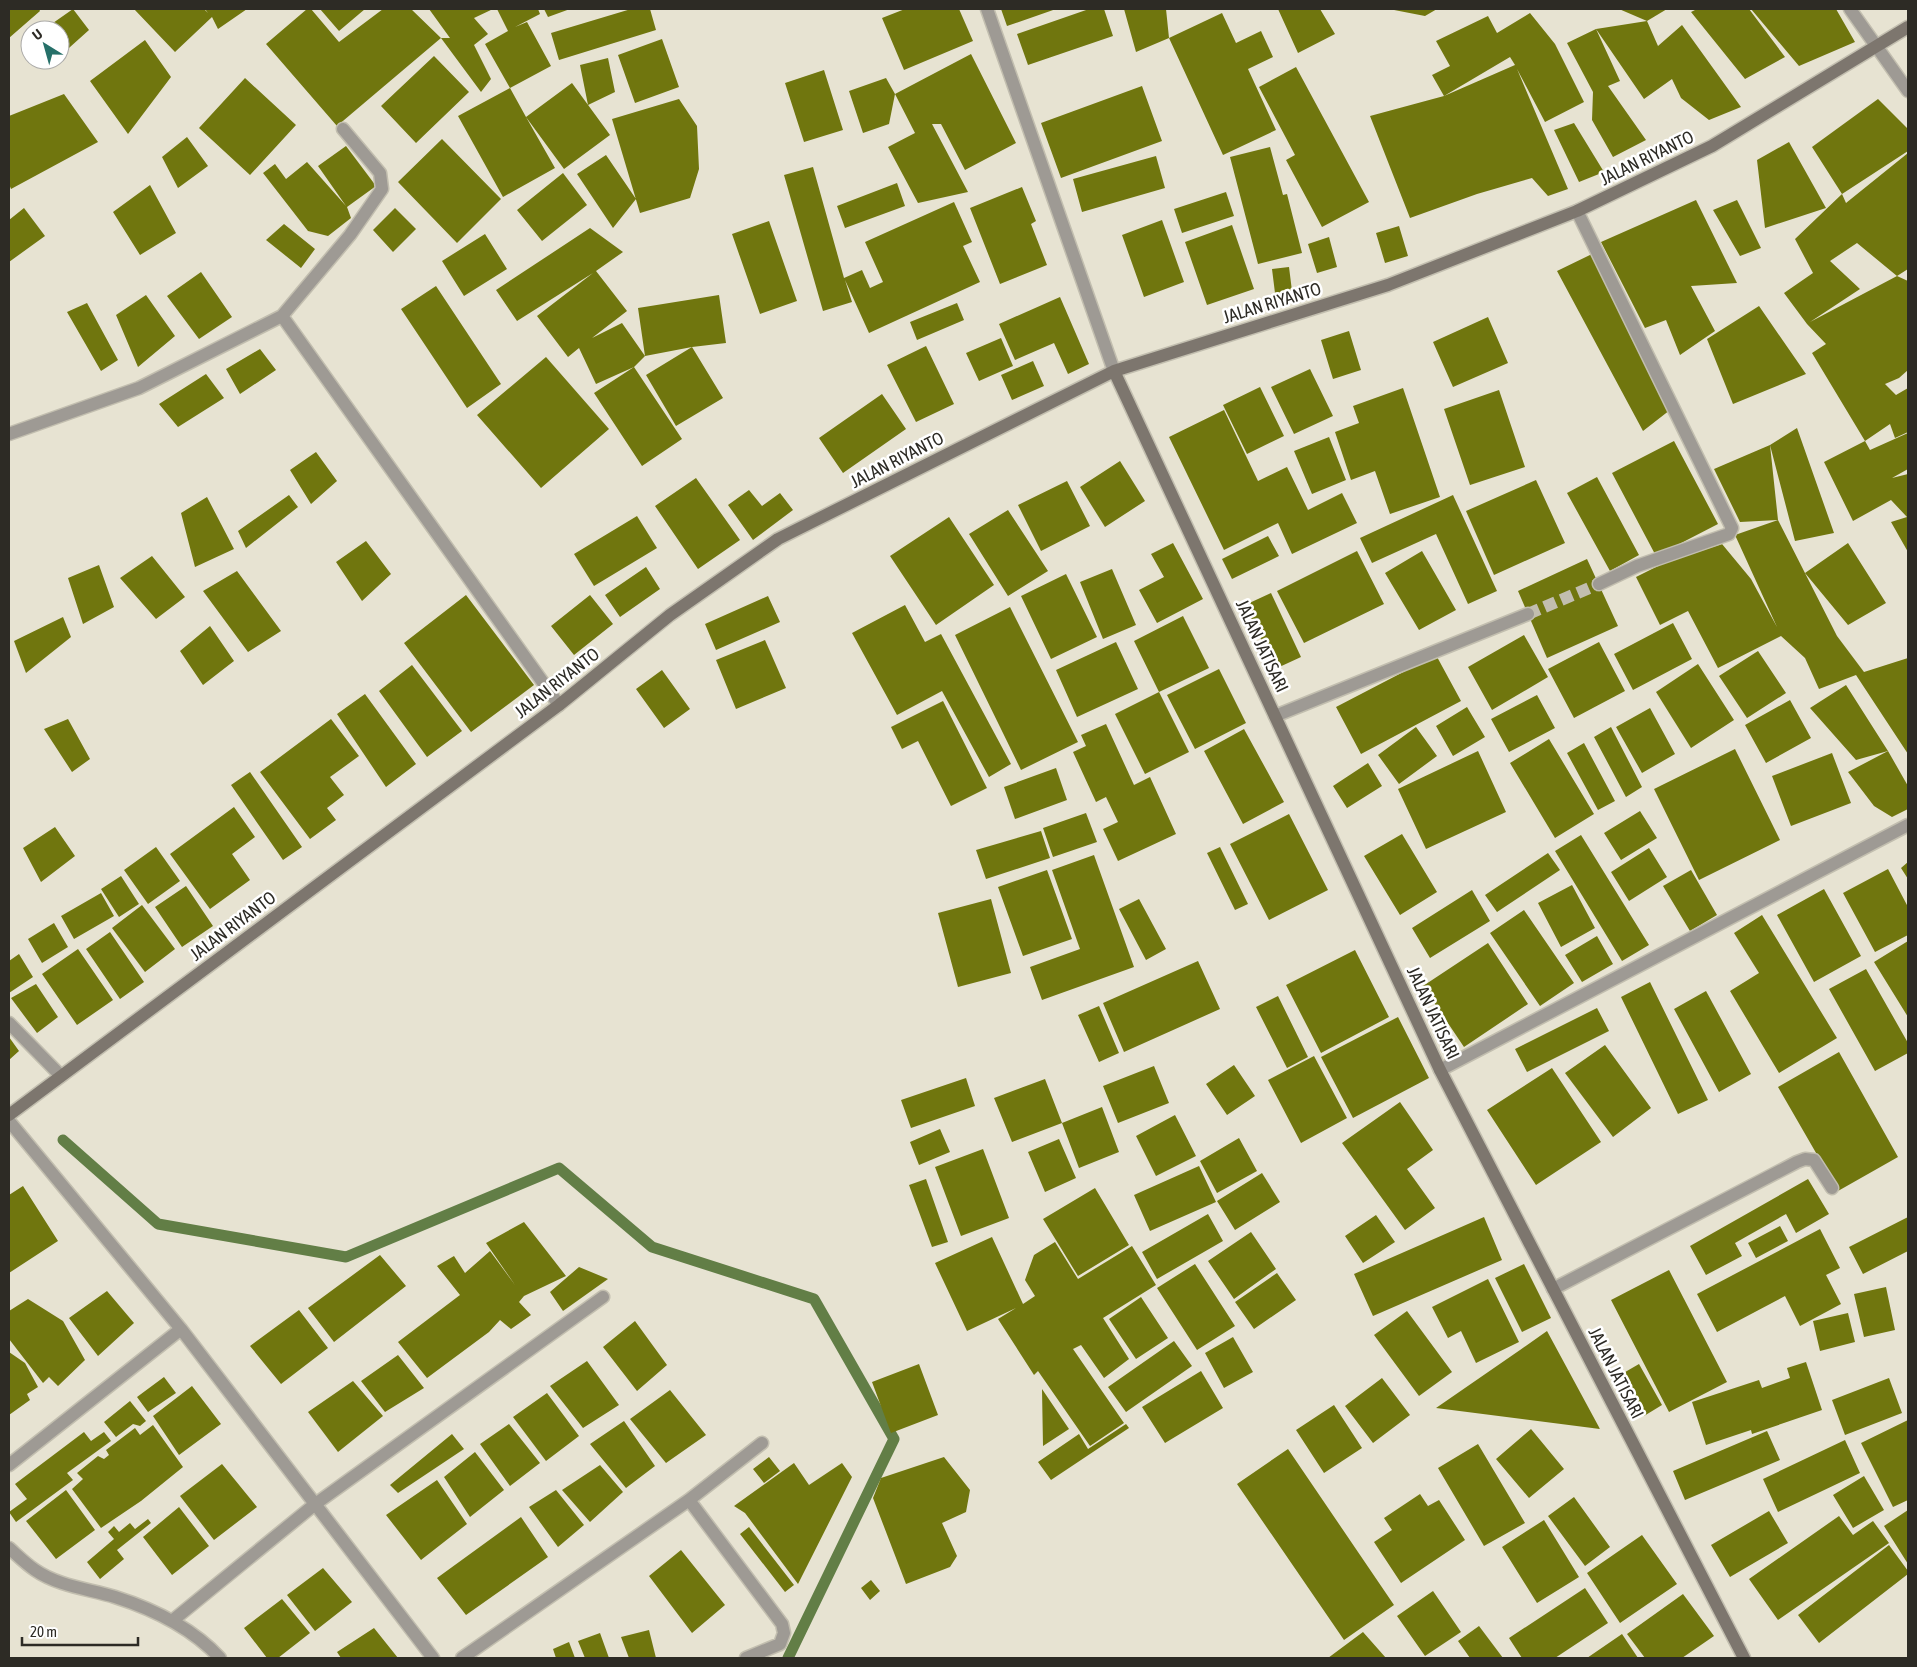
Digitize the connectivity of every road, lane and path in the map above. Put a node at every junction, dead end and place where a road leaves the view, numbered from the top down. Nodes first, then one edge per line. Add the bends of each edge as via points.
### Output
1 (987, 9) edge
2 (1850, 9) edge
3 (1908, 27) edge
4 (1876, 48) junction
5 (1908, 91) edge
6 (343, 129) dead end
7 (1577, 210) junction
8 (282, 316) junction
9 (1114, 371) junction
10 (9, 434) edge
11 (1599, 584) tunnel mouth
12 (1528, 614) tunnel mouth
13 (559, 705) junction
14 (1275, 716) junction
15 (1908, 825) edge
16 (9, 1023) edge
17 (1440, 1070) junction
18 (61, 1076) junction
19 (9, 1115) edge
20 (9, 1121) edge
21 (1832, 1188) dead end
22 (1553, 1289) junction
23 (603, 1297) dead end
24 (181, 1329) junction
25 (762, 1443) dead end
26 (9, 1465) edge
27 (689, 1500) junction
28 (314, 1505) junction
29 (9, 1548) edge
30 (172, 1621) junction
31 (220, 1658) edge
32 (433, 1658) edge
33 (462, 1658) edge
34 (746, 1658) edge
35 (1744, 1658) edge

1 - 9 street
2 - 4 street
3 - 4 street, JALAN RIYANTO
4 - 5 street
4 - 7 street, JALAN RIYANTO via 1712,146
6 - 8 street via 380,173 382,189 350,235
7 - 9 street, JALAN RIYANTO via 1388,285
7 - 11 street via 1732,526 1729,534 1637,566
8 - 10 street via 139,388
8 - 13 street
9 - 13 street, JALAN RIYANTO via 778,539 670,615
9 - 14 street, JALAN JATISARI
12 - 14 street
13 - 18 street, JALAN RIYANTO
14 - 17 street, JALAN JATISARI
15 - 17 street
16 - 18 street
17 - 22 street, JALAN JATISARI
18 - 19 street, JALAN RIYANTO
20 - 24 street
21 - 22 street via 1814,1160 1805,1159
22 - 35 street, JALAN JATISARI
23 - 28 street
24 - 26 street
24 - 28 street
25 - 27 street
27 - 33 street
27 - 34 street via 782,1624 784,1633 780,1644
28 - 30 street
28 - 32 street
29 - 30 street via 36,1571 72,1587 116,1597
30 - 31 street via 207,1644

